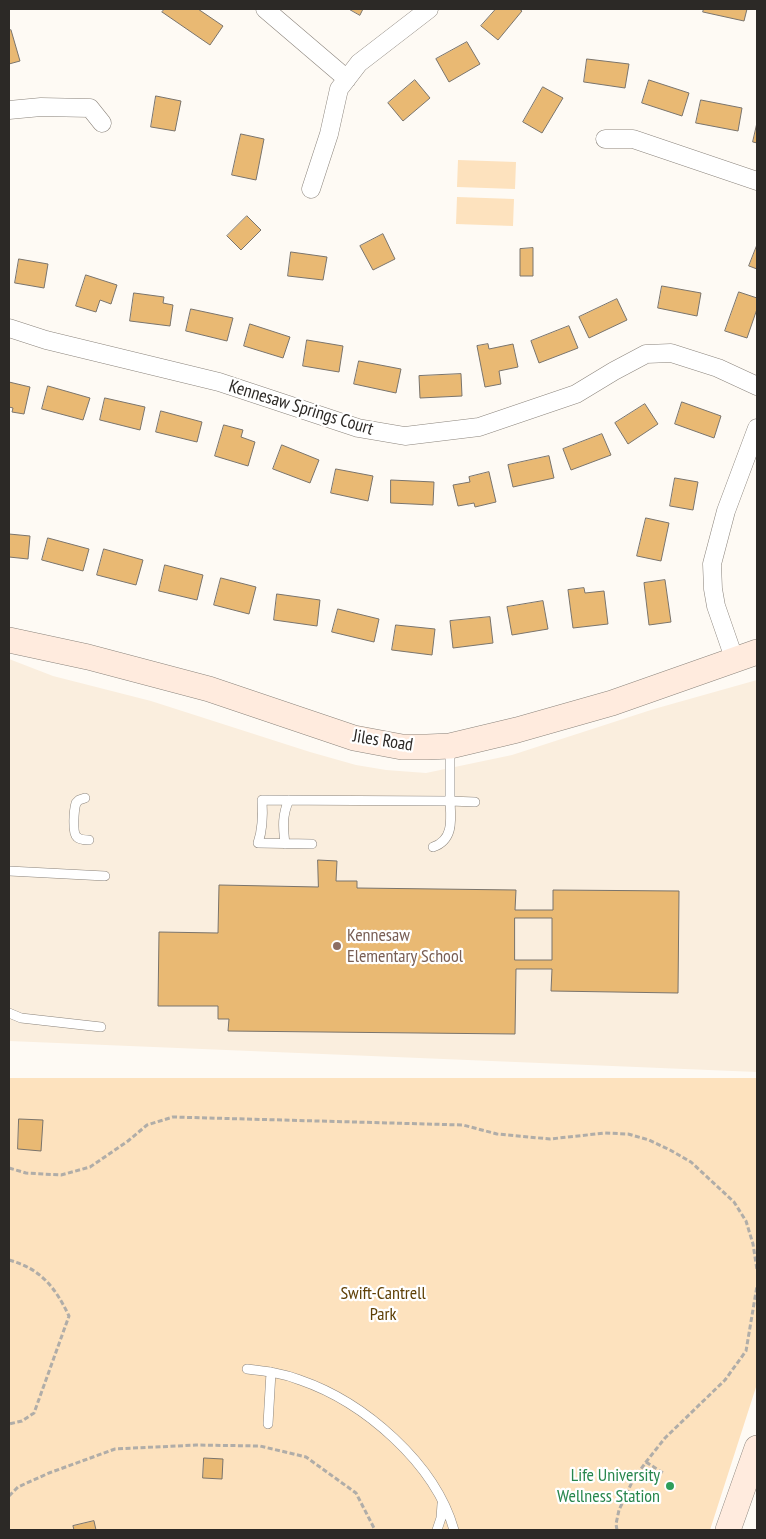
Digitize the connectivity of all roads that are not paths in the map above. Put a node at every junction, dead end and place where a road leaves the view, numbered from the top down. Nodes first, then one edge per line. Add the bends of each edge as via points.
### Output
1 (265, 9) edge
2 (429, 9) edge
3 (347, 79) junction
4 (9, 110) edge
5 (102, 123) dead end
6 (605, 139) dead end
7 (757, 181) edge
8 (311, 189) dead end
9 (9, 328) edge
10 (757, 386) edge
11 (757, 428) edge
12 (9, 640) edge
13 (757, 652) edge
14 (735, 661) junction
15 (450, 746) junction
16 (85, 798) dead end
17 (289, 800) junction
18 (450, 802) junction
19 (475, 802) dead end
20 (90, 840) dead end
21 (284, 844) junction
22 (312, 844) dead end
23 (433, 847) dead end
24 (9, 871) edge
25 (105, 876) dead end
26 (9, 1013) edge
27 (101, 1026) dead end
28 (247, 1369) dead end
29 (271, 1372) junction
30 (268, 1424) dead end
31 (757, 1448) edge
32 (442, 1501) junction
33 (437, 1530) edge
34 (454, 1530) edge
35 (728, 1530) edge

1 - 3 street
2 - 3 street via 359,63
3 - 8 street via 339,89 330,134
4 - 5 street via 90,108
6 - 7 street via 633,139
9 - 10 street, Kennesaw Springs Court via 219,382 358,428 406,436 479,427 497,421 576,394 646,354 671,353 718,368
11 - 14 street via 726,511 712,564 716,606
12 - 15 street, Jiles Road via 200,686 354,738 402,747
13 - 14 street, Jiles Road
14 - 15 street, Jiles Road via 612,703
15 - 18 lane
16 - 20 lane via 76,803 74,830 78,838
17 - 18 lane
17 - 21 lane via 282,822
17 - 21 lane via 262,800 263,820 258,843
18 - 19 lane
18 - 23 lane via 448,834 441,844
21 - 22 lane
24 - 25 lane
26 - 27 lane via 21,1018
28 - 29 lane
29 - 30 lane
29 - 32 lane via 311,1384 367,1416 412,1458
31 - 35 street
32 - 33 lane
32 - 34 lane

